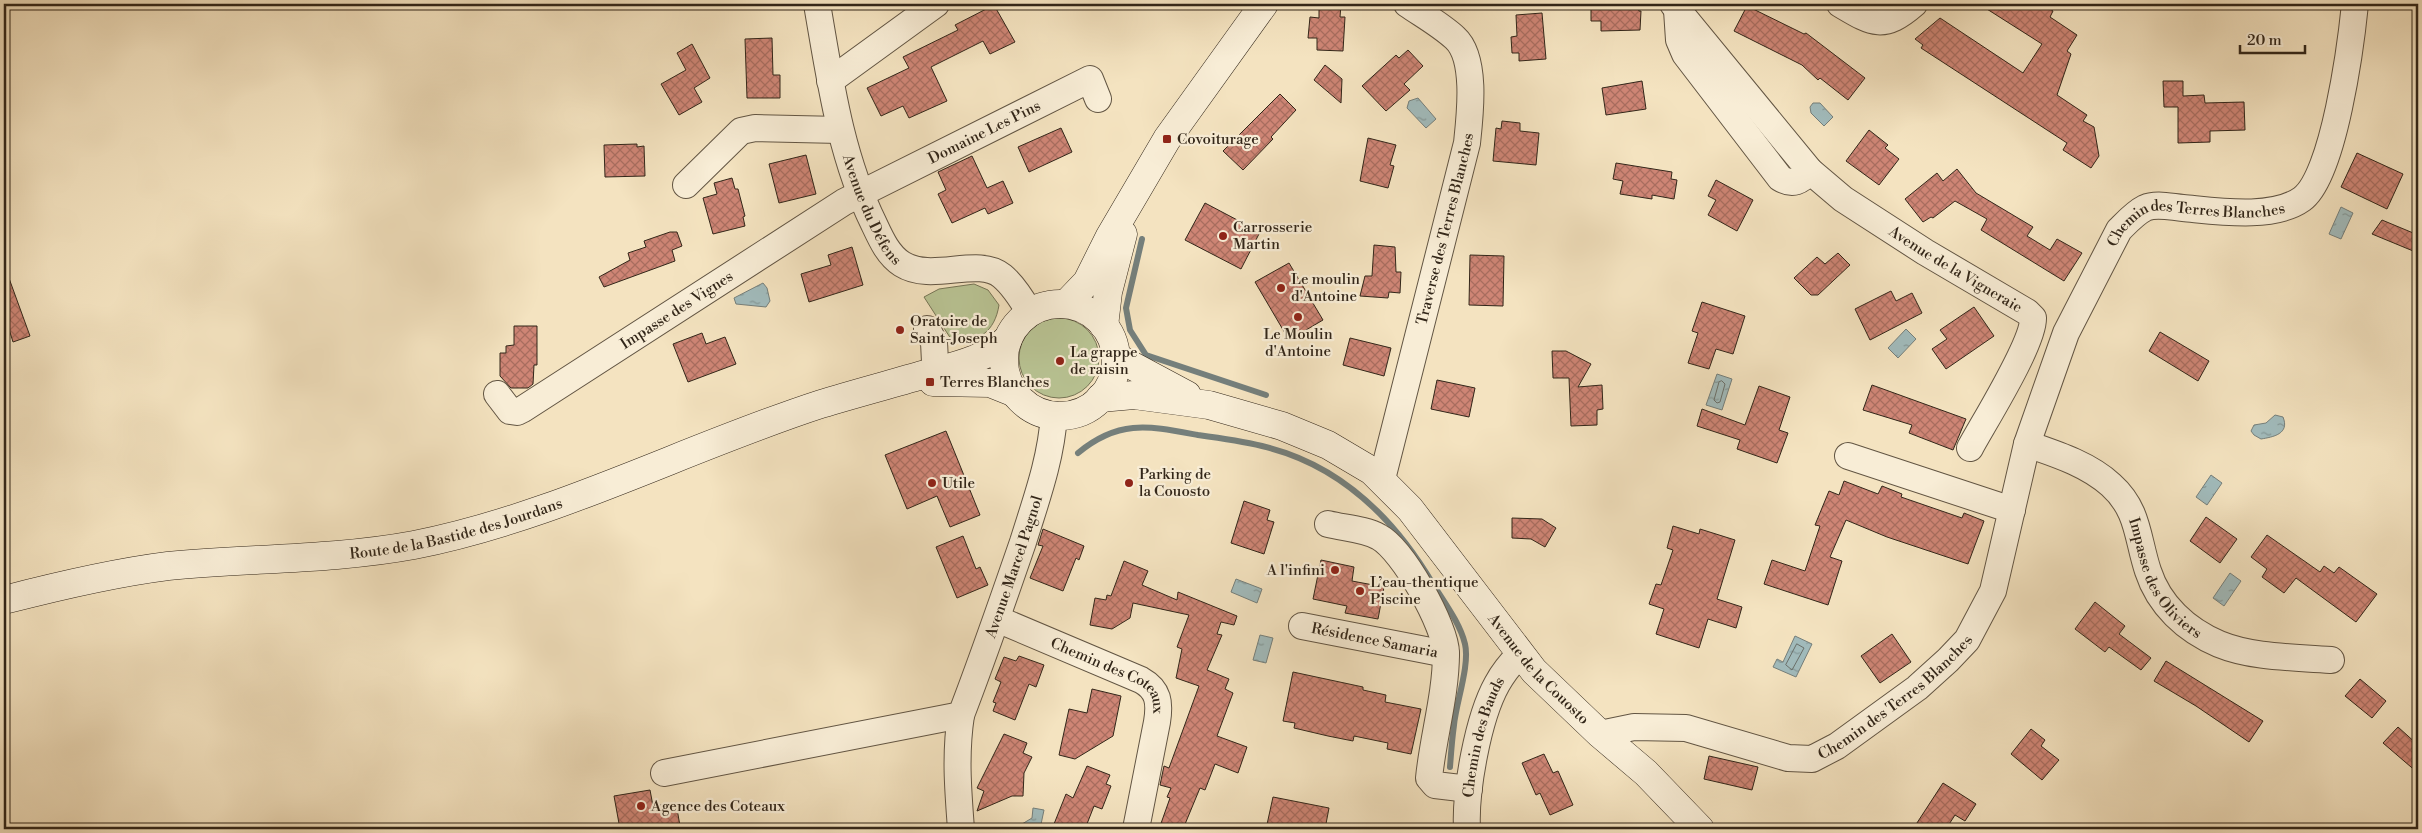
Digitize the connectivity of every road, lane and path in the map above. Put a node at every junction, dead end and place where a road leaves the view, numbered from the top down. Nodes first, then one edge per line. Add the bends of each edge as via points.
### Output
1 (817, 4) edge
2 (936, 4) edge
3 (1264, 4) edge
4 (1408, 4) edge
5 (1840, 4) edge
6 (1914, 4) edge
7 (2355, 4) edge
8 (1675, 7) edge
9 (830, 81) junction
10 (1098, 100) dead end
11 (840, 130) junction
12 (686, 185) dead end
13 (859, 194) junction
14 (1130, 203) junction
15 (1066, 304) junction
16 (1030, 313) junction
17 (1104, 326) junction
18 (927, 329) dead end
19 (1008, 339) junction
20 (1116, 358) junction
21 (936, 377) junction
22 (1015, 393) junction
23 (498, 394) dead end
24 (1100, 398) junction
25 (1209, 405) junction
26 (1054, 416) junction
27 (2027, 444) junction
28 (1970, 448) dead end
29 (1848, 456) dead end
30 (1382, 479) junction
31 (2012, 510) junction
32 (1328, 524) dead end
33 (4, 600) edge
34 (997, 619) junction
35 (1302, 626) dead end
36 (1446, 654) junction
37 (1520, 654) junction
38 (2331, 660) dead end
39 (960, 715) junction
40 (1600, 734) junction
41 (664, 774) dead end
42 (1469, 789) junction
43 (961, 829) edge
44 (1136, 829) edge
45 (1467, 829) edge
46 (1700, 829) edge

1 - 9 street, Avenue du Défens
2 - 9 street
3 - 14 main road via 1166,139
4 - 30 street, Traverse des Terres Blanches via 1455,38 1462,47 1468,70 1469,123 1467,143
5 - 6 street via 1867,20 1881,23 1901,15
7 - 27 street, Chemin des Terres Blanches via 2350,52 2334,124 2324,165 2312,187 2302,199 2264,212 2162,206 2146,208 2131,218 2119,230 2066,333
8 - 28 street, Avenue de la Vigneraie via 1810,171 1852,204 2033,318 2034,327 2025,347
9 - 11 street, Avenue du Défens
10 - 13 street, Domaine Les Pins via 1090,79
11 - 12 street via 755,128 741,131
11 - 13 street, Avenue du Défens
13 - 16 street, Avenue du Défens via 885,247 902,264 935,273 972,269 994,272 1002,276
13 - 23 street, Impasse des Vignes via 523,409 510,411
14 - 15 main road via 1087,282
14 - 17 main road via 1108,292
15 - 16 main road via 1041,307
15 - 17 main road via 1094,315
16 - 19 main road
17 - 20 main road
18 - 21 street via 934,342
19 - 21 main road, Route de la Bastide des Jourdans via 984,357
19 - 22 main road via 1004,367
20 - 24 main road via 1115,372
20 - 25 main road, Avenue de la Couosto
21 - 22 main road, Route de la Bastide des Jourdans via 990,383
21 - 33 main road, Route de la Bastide des Jourdans via 891,384 820,405 543,509 460,534 350,554 115,573
22 - 26 main road via 1034,410
24 - 25 main road, Avenue de la Couosto via 1134,395
24 - 26 main road via 1083,411
25 - 30 main road, Avenue de la Couosto via 1282,426 1328,445
26 - 34 street, Avenue Marcel Pagnol via 1042,482
27 - 31 street, Chemin des Terres Blanches
27 - 38 street, Impasse des Oliviers via 2091,470 2122,497 2139,530 2147,569 2158,596 2190,628 2235,650
29 - 31 street
30 - 37 main road, Avenue de la Couosto via 1410,509
31 - 40 street, Chemin des Terres Blanches via 1993,591 1967,640 1917,688 1824,755 1812,759 1788,758 1686,728 1634,727
32 - 36 street, Résidence Samaria via 1372,534 1386,541 1406,564 1441,628
34 - 39 street, Avenue Marcel Pagnol
34 - 44 street, Chemin des Coteaux via 1141,680 1156,693 1160,705
35 - 36 street, Résidence Samaria
36 - 42 street, Résidence Samaria via 1429,778 1435,785
37 - 40 main road, Avenue de la Couosto
37 - 42 street, Chemin des Bauds via 1496,685 1477,746
39 - 41 street
39 - 43 street, Avenue Marcel Pagnol via 956,770
40 - 46 main road, Avenue de la Couosto via 1646,773
42 - 45 street, Chemin des Bauds

